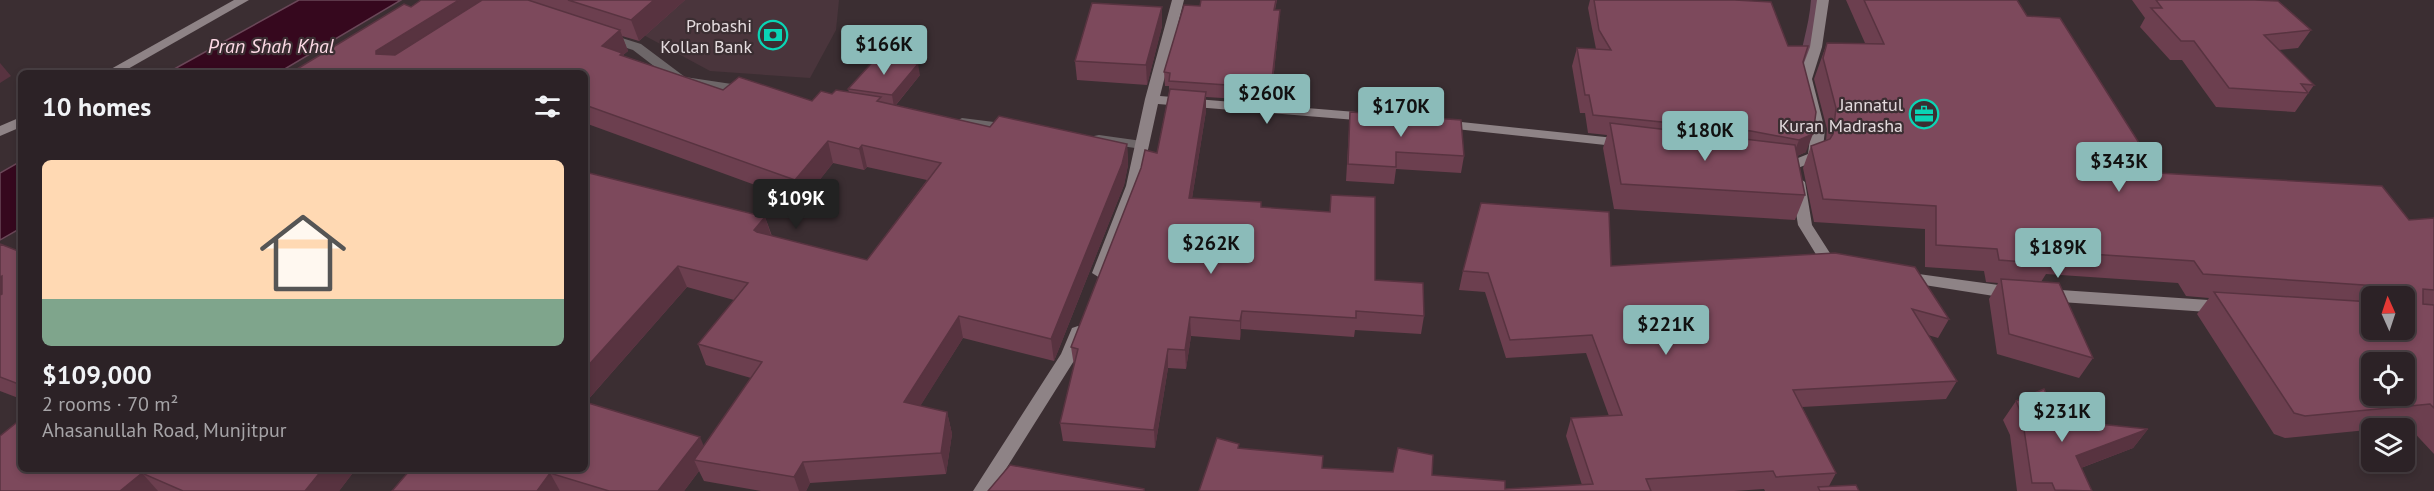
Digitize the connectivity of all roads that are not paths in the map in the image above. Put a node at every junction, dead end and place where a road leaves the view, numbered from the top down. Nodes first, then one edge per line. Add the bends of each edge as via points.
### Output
1 (243, 0) edge
2 (1178, 0) edge
3 (1823, 0) edge
4 (593, 32) edge
5 (115, 70) edge
6 (762, 93) edge
7 (1152, 99) junction
8 (1383, 119) edge
9 (946, 120) edge
10 (18, 123) edge
11 (1429, 123) edge
12 (1027, 130) edge
13 (0, 132) edge
14 (1084, 137) edge
15 (1142, 145) junction
16 (1638, 145) edge
17 (1773, 162) edge
18 (1793, 165) junction
19 (1853, 269) edge
20 (1888, 274) edge
21 (1093, 292) edge
22 (2242, 308) edge
23 (1085, 313) edge
24 (982, 491) edge

1 - 5 street
2 - 7 street
3 - 18 street via 1816,47 1805,79 1818,130 1815,156
4 - 6 street via 637,46 681,80
7 - 8 street
7 - 15 street
9 - 12 street
10 - 13 street
11 - 16 street
14 - 15 street
15 - 21 street via 1133,186
17 - 18 street
18 - 19 street via 1805,225 1830,265
20 - 22 street via 1994,292
23 - 24 street via 1069,356

